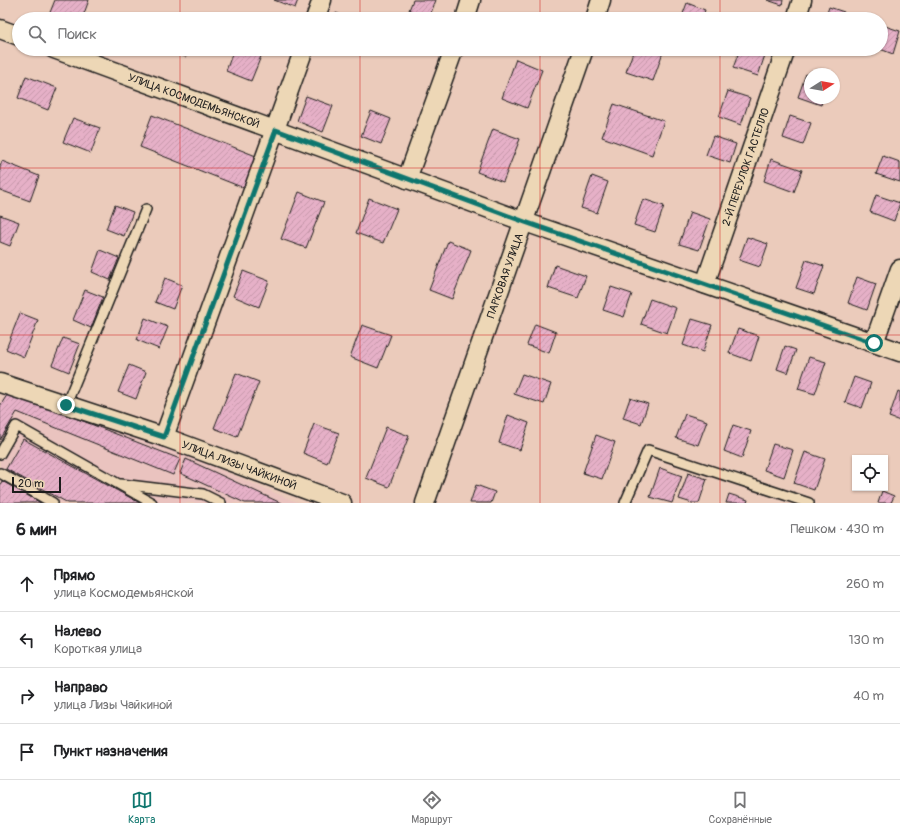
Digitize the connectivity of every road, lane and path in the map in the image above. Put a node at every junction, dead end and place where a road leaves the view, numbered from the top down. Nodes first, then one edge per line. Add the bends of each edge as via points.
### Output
1 (322, 0) edge
2 (471, 0) edge
3 (601, 0) edge
4 (802, 0) edge
5 (318, 12) edge
6 (467, 12) edge
7 (597, 12) edge
8 (798, 12) edge
9 (0, 29) edge
10 (12, 33) edge
11 (73, 56) edge
12 (302, 56) edge
13 (451, 56) edge
14 (582, 56) edge
15 (784, 56) edge
16 (276, 130) junction
17 (407, 179) junction
18 (146, 209) dead end
19 (525, 222) junction
20 (900, 269) edge
21 (705, 284) junction
22 (874, 343) junction
23 (900, 352) edge
24 (0, 383) edge
25 (66, 405) junction
26 (164, 437) junction
27 (0, 454) edge
28 (0, 473) edge
29 (115, 483) junction
30 (53, 503) edge
31 (152, 503) edge
32 (220, 503) edge
33 (342, 503) edge
34 (425, 503) edge
35 (625, 503) edge
36 (809, 503) edge

1 - 5 street
2 - 6 street
3 - 7 street
4 - 8 street
9 - 10 street
11 - 16 street, УЛИЦА КОСМОДЕМЬЯНСКОЙ
12 - 16 street
13 - 17 street
14 - 19 street, ПАРКОВАЯ УЛИЦА
15 - 21 street, 2-Й ПЕРЕУЛОК ГАСТЕЛЛО
16 - 17 street, УЛИЦА КОСМОДЕМЬЯНСКОЙ
16 - 26 street
17 - 19 street, УЛИЦА КОСМОДЕМЬЯНСКОЙ
18 - 25 lane
19 - 21 street, УЛИЦА КОСМОДЕМЬЯНСКОЙ
19 - 34 street, ПАРКОВАЯ УЛИЦА
20 - 22 street
21 - 22 street, УЛИЦА КОСМОДЕМЬЯНСКОЙ
22 - 23 street, УЛИЦА КОСМОДЕМЬЯНСКОЙ
24 - 25 street, УЛИЦА ЛИЗЫ ЧАЙКИНОЙ
25 - 26 street, УЛИЦА ЛИЗЫ ЧАЙКИНОЙ
26 - 33 street, УЛИЦА ЛИЗЫ ЧАЙКИНОЙ
27 - 29 lane via 16,426
28 - 30 lane
29 - 31 lane
29 - 32 lane via 203,494
35 - 36 lane via 648,450

